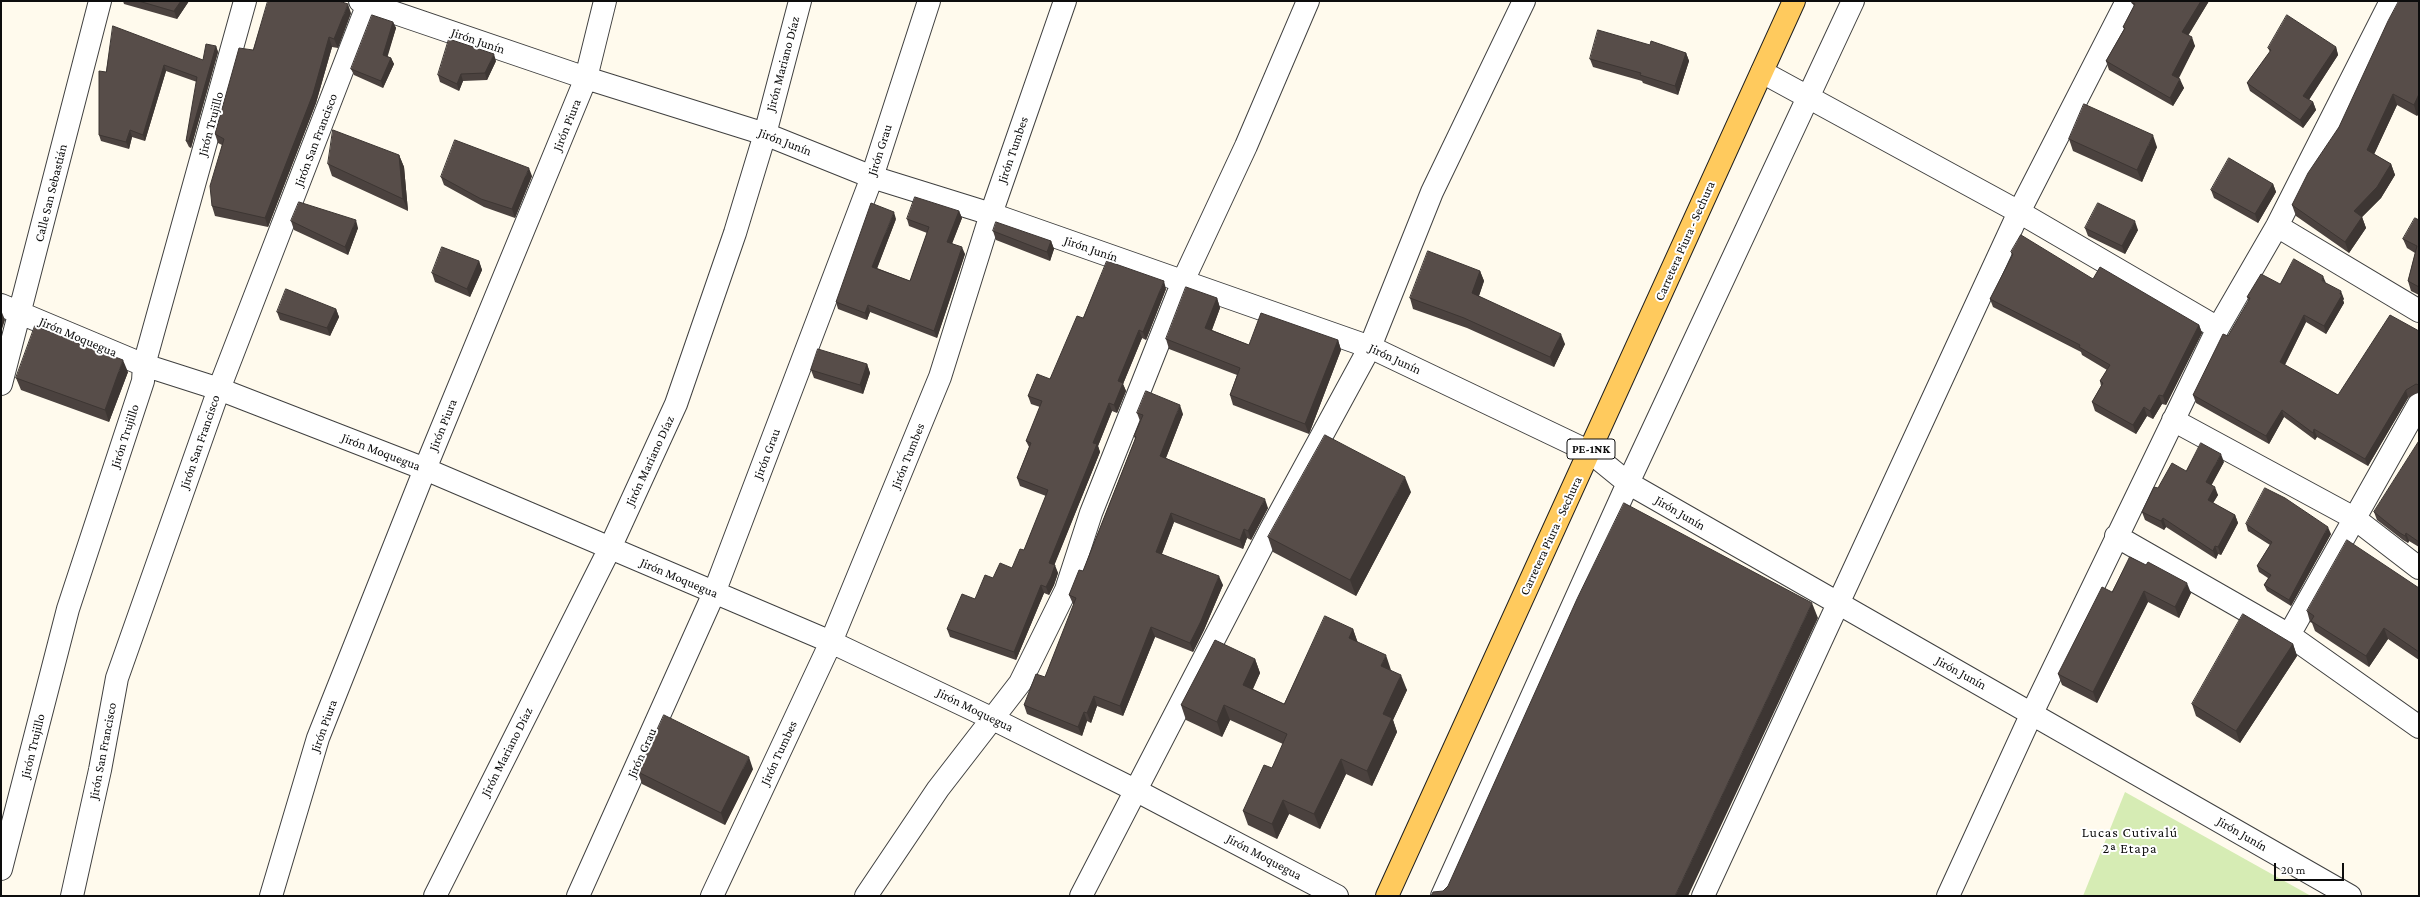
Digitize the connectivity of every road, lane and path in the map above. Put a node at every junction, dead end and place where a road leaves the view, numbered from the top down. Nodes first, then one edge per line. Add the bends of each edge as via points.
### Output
1 (100, 1) edge
2 (245, 1) edge
3 (605, 1) edge
4 (800, 1) edge
5 (929, 1) edge
6 (1065, 1) edge
7 (1308, 1) edge
8 (1524, 1) edge
9 (1794, 1) edge
10 (1853, 1) edge
11 (2127, 1) edge
12 (2391, 1) edge
13 (366, 2) edge
14 (1762, 72) junction
15 (586, 78) junction
16 (1809, 98) junction
17 (765, 134) junction
18 (872, 177) junction
19 (2019, 212) junction
20 (991, 214) junction
21 (2277, 226) junction
22 (1182, 281) junction
23 (10, 309) edge
24 (2419, 311) edge
25 (2218, 328) junction
26 (1370, 347) junction
27 (144, 365) junction
28 (1, 384) edge
29 (219, 389) junction
30 (2419, 404) edge
31 (2173, 420) junction
32 (1590, 452) junction
33 (425, 469) junction
34 (1628, 483) junction
35 (2354, 518) junction
36 (2116, 536) junction
37 (610, 548) junction
38 (2419, 568) edge
39 (714, 593) junction
40 (1837, 604) junction
41 (2289, 635) junction
42 (831, 642) junction
43 (2032, 712) junction
44 (993, 719) junction
45 (2419, 727) edge
46 (1137, 791) junction
47 (1, 869) edge
48 (72, 896) edge
49 (271, 896) edge
50 (435, 896) edge
51 (578, 896) edge
52 (712, 896) edge
53 (866, 896) edge
54 (1081, 896) edge
55 (1337, 896) edge
56 (1387, 896) edge
57 (1442, 896) edge
58 (1703, 896) edge
59 (1948, 896) edge
60 (2350, 896) edge

1 - 23 street, Calle San Sebastián
2 - 27 street, Jirón Trujillo
3 - 15 street, Jirón Piura
4 - 17 street, Jirón Mariano Díaz
5 - 18 street, Jirón Grau
6 - 20 street, Jirón Tumbes
7 - 22 street via 1246,146
8 - 26 street via 1432,192
9 - 14 main road, Carretera Piura - Sechura / PE-1NK
10 - 16 street
11 - 19 street
12 - 21 street
13 - 15 street, Jirón Junín
13 - 29 street, Jirón San Francisco
14 - 16 street
14 - 32 main road, Carretera Piura - Sechura / PE-1NK
15 - 17 street, Jirón Junín
15 - 33 street, Jirón Piura
16 - 19 street
16 - 34 street
17 - 18 street, Jirón Junín
17 - 37 street, Jirón Mariano Díaz via 735,234 676,404
18 - 20 street, Jirón Junín
18 - 39 street, Jirón Grau
19 - 25 street
19 - 40 street
20 - 22 street, Jirón Junín
20 - 42 street, Jirón Tumbes via 940,377
21 - 24 street
21 - 25 street
22 - 26 street, Jirón Junín
22 - 44 street via 1091,513 1066,590 1020,683
23 - 27 street, Jirón Moquegua
23 - 28 street, Calle San Sebastián
25 - 31 street
26 - 32 street, Jirón Junín
26 - 46 street via 1271,529
27 - 29 street, Jirón Moquegua
27 - 47 street, Jirón Trujillo via 143,381 68,609
29 - 33 street, Jirón Moquegua
29 - 48 street, Jirón San Francisco via 117,678
30 - 35 street
31 - 35 street
31 - 36 street
32 - 34 street, Jirón Junín
32 - 56 main road, Carretera Piura - Sechura / PE-1NK
33 - 37 street, Jirón Moquegua
33 - 49 street, Jirón Piura via 318,738
34 - 40 street, Jirón Junín
34 - 57 street
35 - 38 street
35 - 41 street
36 - 41 street
36 - 43 street
37 - 39 street, Jirón Moquegua
37 - 50 street, Jirón Mariano Díaz
39 - 42 street, Jirón Moquegua
39 - 51 street, Jirón Grau
40 - 43 street, Jirón Junín
40 - 58 street
41 - 45 street
42 - 44 street, Jirón Moquegua
42 - 52 street, Jirón Tumbes
43 - 59 street
43 - 60 street, Jirón Junín
44 - 46 street, Jirón Moquegua
44 - 53 street via 938,789
46 - 54 street
46 - 55 street, Jirón Moquegua

